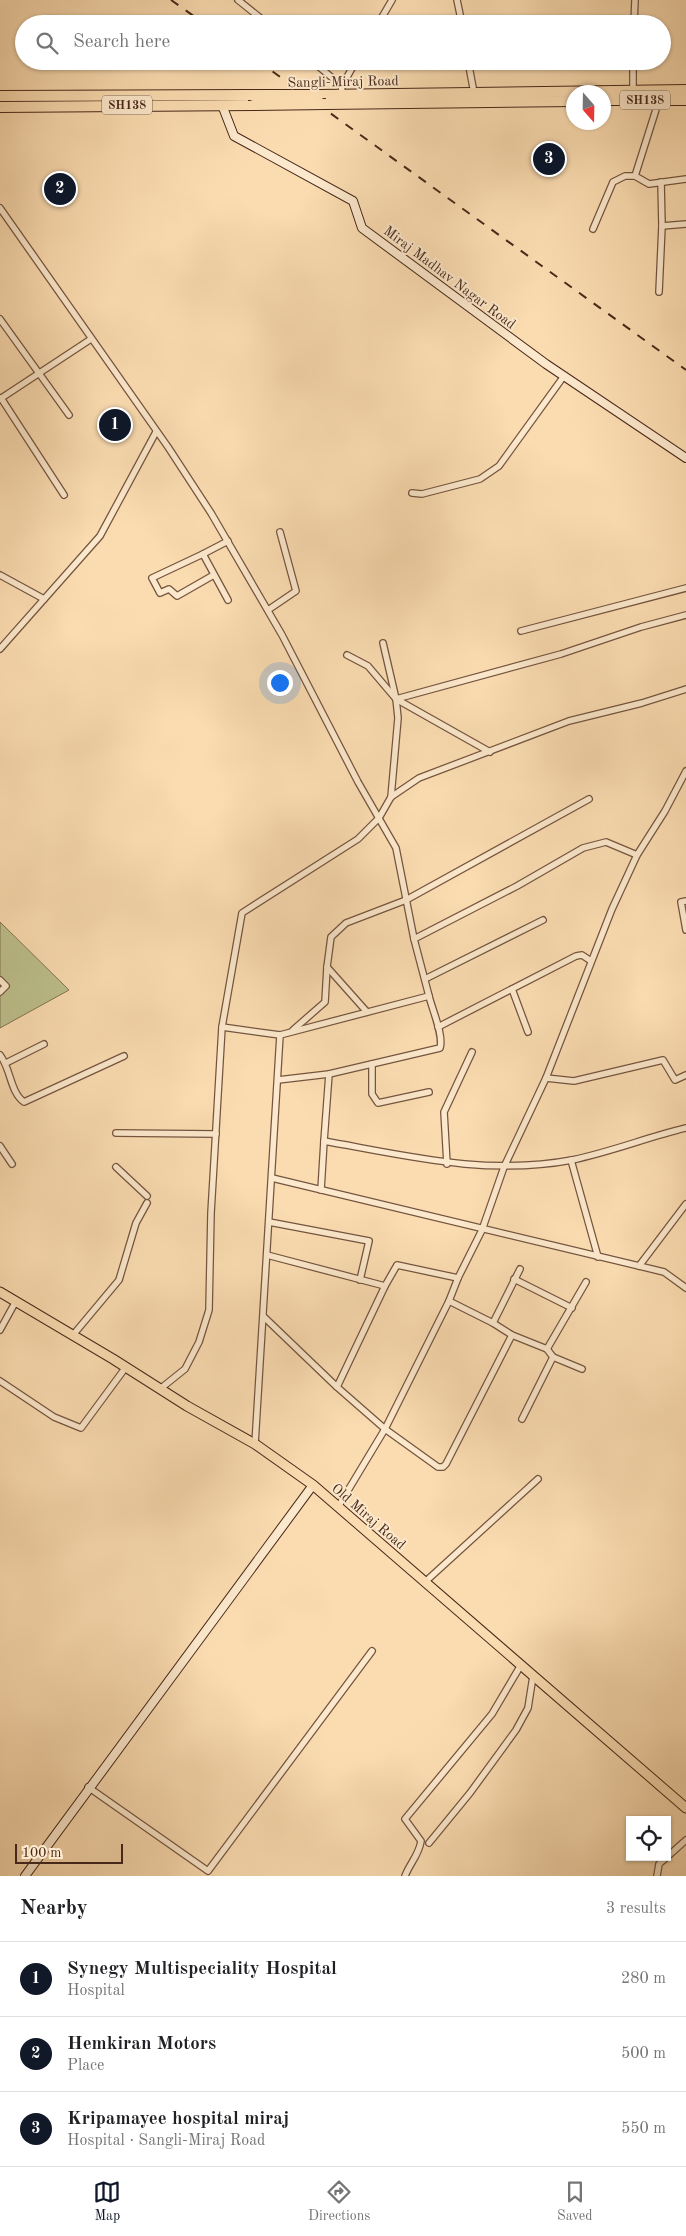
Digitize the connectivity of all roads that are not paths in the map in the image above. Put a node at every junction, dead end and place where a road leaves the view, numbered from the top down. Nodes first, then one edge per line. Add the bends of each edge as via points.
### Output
1 (238, 0) edge
2 (392, 0) edge
3 (457, 0) edge
4 (635, 0) edge
5 (257, 15) edge
6 (383, 15) edge
7 (460, 15) edge
8 (634, 15) edge
9 (320, 70) edge
10 (352, 70) edge
11 (470, 70) edge
12 (633, 70) edge
13 (686, 90) edge
14 (633, 91) junction
15 (474, 93) junction
16 (342, 95) junction
17 (0, 96) edge
18 (611, 100) edge
19 (659, 100) junction
20 (686, 100) edge
21 (566, 101) edge
22 (222, 105) junction
23 (0, 106) edge
24 (635, 176) junction
25 (686, 179) edge
26 (661, 182) junction
27 (0, 208) edge
28 (686, 224) edge
29 (662, 226) junction
30 (593, 230) dead end
31 (659, 292) dead end
32 (0, 319) edge
33 (91, 339) junction
34 (40, 373) junction
35 (564, 376) junction
36 (1, 399) edge
37 (69, 415) dead end
38 (156, 432) junction
39 (686, 458) edge
40 (412, 493) dead end
41 (64, 495) dead end
42 (280, 532) dead end
43 (228, 542) junction
44 (203, 554) junction
45 (0, 575) edge
46 (212, 576) dead end
47 (686, 588) edge
48 (44, 599) junction
49 (228, 600) dead end
50 (268, 610) junction
51 (686, 615) edge
52 (521, 631) dead end
53 (383, 643) dead end
54 (0, 649) edge
55 (347, 655) dead end
56 (686, 689) edge
57 (396, 699) junction
58 (490, 752) junction
59 (686, 771) edge
60 (391, 797) junction
61 (590, 800) dead end
62 (379, 818) junction
63 (637, 855) junction
64 (406, 900) junction
65 (686, 901) edge
66 (543, 920) dead end
67 (686, 930) edge
68 (414, 939) junction
69 (591, 961) junction
70 (327, 967) junction
71 (425, 979) junction
72 (0, 980) edge
73 (512, 989) junction
74 (0, 992) edge
75 (429, 996) junction
76 (367, 1012) junction
77 (222, 1027) junction
78 (438, 1027) junction
79 (289, 1032) junction
80 (528, 1032) dead end
81 (280, 1035) junction
82 (44, 1044) dead end
83 (472, 1052) dead end
84 (0, 1055) edge
85 (124, 1056) dead end
86 (6, 1063) junction
87 (372, 1064) junction
88 (328, 1074) junction
89 (686, 1076) edge
90 (546, 1078) junction
91 (278, 1080) junction
92 (429, 1092) dead end
93 (686, 1128) edge
94 (116, 1132) dead end
95 (216, 1134) junction
96 (324, 1141) junction
97 (0, 1146) edge
98 (571, 1160) junction
99 (12, 1164) dead end
100 (447, 1164) junction
101 (116, 1167) dead end
102 (504, 1168) junction
103 (272, 1178) junction
104 (321, 1190) junction
105 (686, 1204) edge
106 (269, 1222) junction
107 (482, 1230) junction
108 (267, 1255) junction
109 (598, 1257) junction
110 (639, 1266) junction
111 (520, 1268) dead end
112 (458, 1278) junction
113 (514, 1279) junction
114 (686, 1279) edge
115 (360, 1280) junction
116 (586, 1282) dead end
117 (385, 1286) junction
118 (684, 1286) edge
119 (0, 1292) edge
120 (16, 1301) junction
121 (449, 1301) junction
122 (572, 1308) junction
123 (264, 1317) junction
124 (493, 1323) junction
125 (0, 1330) edge
126 (73, 1335) junction
127 (512, 1335) junction
128 (547, 1349) junction
129 (553, 1357) junction
130 (126, 1367) junction
131 (582, 1369) dead end
132 (0, 1380) edge
133 (337, 1387) junction
134 (160, 1389) junction
135 (522, 1419) dead end
136 (385, 1429) junction
137 (255, 1444) junction
138 (538, 1479) dead end
139 (313, 1485) junction
140 (338, 1507) junction
141 (425, 1582) junction
142 (372, 1651) dead end
143 (521, 1665) junction
144 (533, 1676) junction
145 (88, 1788) junction
146 (686, 1808) edge
147 (686, 1840) edge
148 (429, 1843) dead end
149 (671, 1853) edge
150 (662, 1861) edge
151 (24, 1876) edge
152 (405, 1876) edge
153 (657, 1876) edge

1 - 5 street
2 - 6 street
3 - 7 street
4 - 8 street
9 - 16 street
10 - 16 street
11 - 15 street
12 - 14 street
13 - 14 highway, Sangli-Miraj Road
14 - 15 highway, Sangli-Miraj Road
15 - 16 highway, Sangli-Miraj Road
16 - 17 highway, Sangli-Miraj Road, bridge
16 - 21 highway, Sangli-Miraj Road / SH138
16 - 22 highway, Sangli-Miraj Road / SH138, bridge via 326,104
18 - 19 highway, SH138
19 - 20 highway, SH138
19 - 24 street
22 - 23 highway, Sangli-Miraj Road / SH138
22 - 35 street, Miraj Madhav Nagar Road via 234,136 353,201 362,228
24 - 26 street via 649,184
24 - 30 street via 625,176 613,182
25 - 26 street
26 - 29 street
27 - 33 street
28 - 29 street
29 - 31 street
32 - 34 street
33 - 34 street
33 - 38 street
34 - 36 street
34 - 37 street
35 - 39 street, Miraj Madhav Nagar Road
35 - 40 street via 499,466 480,479 422,494
36 - 41 street
38 - 43 street
38 - 48 street via 100,536
42 - 50 street via 296,591
43 - 44 street
43 - 50 street
44 - 46 street via 152,578 160,592 169,589 177,596
44 - 49 street
45 - 48 street
47 - 52 street
48 - 54 street
50 - 62 street
51 - 57 street via 561,654
53 - 57 street
55 - 57 street via 368,666
56 - 58 street via 569,721
57 - 58 street
57 - 60 street via 398,718
58 - 60 street via 419,778
59 - 63 street via 665,812
60 - 62 street
61 - 64 street
62 - 64 street via 396,848
62 - 77 street via 358,839 242,913
63 - 68 street via 606,842 583,848
63 - 69 street
64 - 68 street
64 - 70 street via 346,923 331,937
65 - 67 street via 681,902
66 - 71 street
68 - 71 street
69 - 73 street via 582,955 576,956
69 - 90 street
70 - 76 street
70 - 79 street via 326,1002
71 - 75 street
72 - 74 street via 6,986
73 - 78 street
73 - 80 street
75 - 76 street
75 - 78 street
76 - 79 street
77 - 81 street
77 - 95 street
78 - 87 street via 440,1048
79 - 81 street
81 - 91 street
82 - 86 street
83 - 100 street via 444,1112
84 - 86 street
85 - 86 street via 24,1102 17,1097
87 - 88 street
87 - 92 street via 372,1094 378,1104
88 - 91 street
88 - 96 street
89 - 90 street via 675,1080 663,1060 574,1081
90 - 102 street
91 - 103 street
93 - 98 street
94 - 95 street
95 - 134 street via 209,1310 199,1342 185,1369
96 - 100 street
96 - 104 street
97 - 99 street
98 - 102 street
98 - 109 street
100 - 102 street
101 - 126 street via 147,1199 136,1223 119,1280
102 - 107 street
103 - 104 street
103 - 106 street
104 - 107 street
105 - 110 street
106 - 108 street
106 - 115 street via 369,1241
107 - 109 street
107 - 112 street
108 - 115 street
108 - 123 street
109 - 110 street
110 - 118 street via 664,1272
111 - 113 street
112 - 117 street via 397,1265
112 - 121 street
113 - 122 street
113 - 124 street
114 - 118 street
115 - 117 street
116 - 122 street
117 - 133 street
119 - 120 main road, Old Miraj Road
120 - 125 street
120 - 126 main road, Old Miraj Road
121 - 124 street
121 - 136 street
122 - 128 street
123 - 133 street
123 - 137 street
124 - 127 street
126 - 130 main road, Old Miraj Road
127 - 128 street
127 - 136 street via 443,1467 438,1467
128 - 129 street
129 - 131 street
129 - 135 street
130 - 132 street via 81,1428 54,1417
130 - 134 main road, Old Miraj Road
133 - 136 street
134 - 137 main road, Old Miraj Road
136 - 140 street
137 - 139 main road, Old Miraj Road
138 - 141 street
139 - 140 main road, Old Miraj Road
139 - 145 street
140 - 141 main road, Old Miraj Road
141 - 143 main road, Old Miraj Road
142 - 145 street via 208,1871
143 - 144 main road, Old Miraj Road
143 - 152 street via 492,1714 405,1819 421,1841 419,1853 409,1864
144 - 146 main road, Old Miraj Road
144 - 148 street via 528,1708 516,1730
145 - 151 street
147 - 149 street
150 - 153 street

